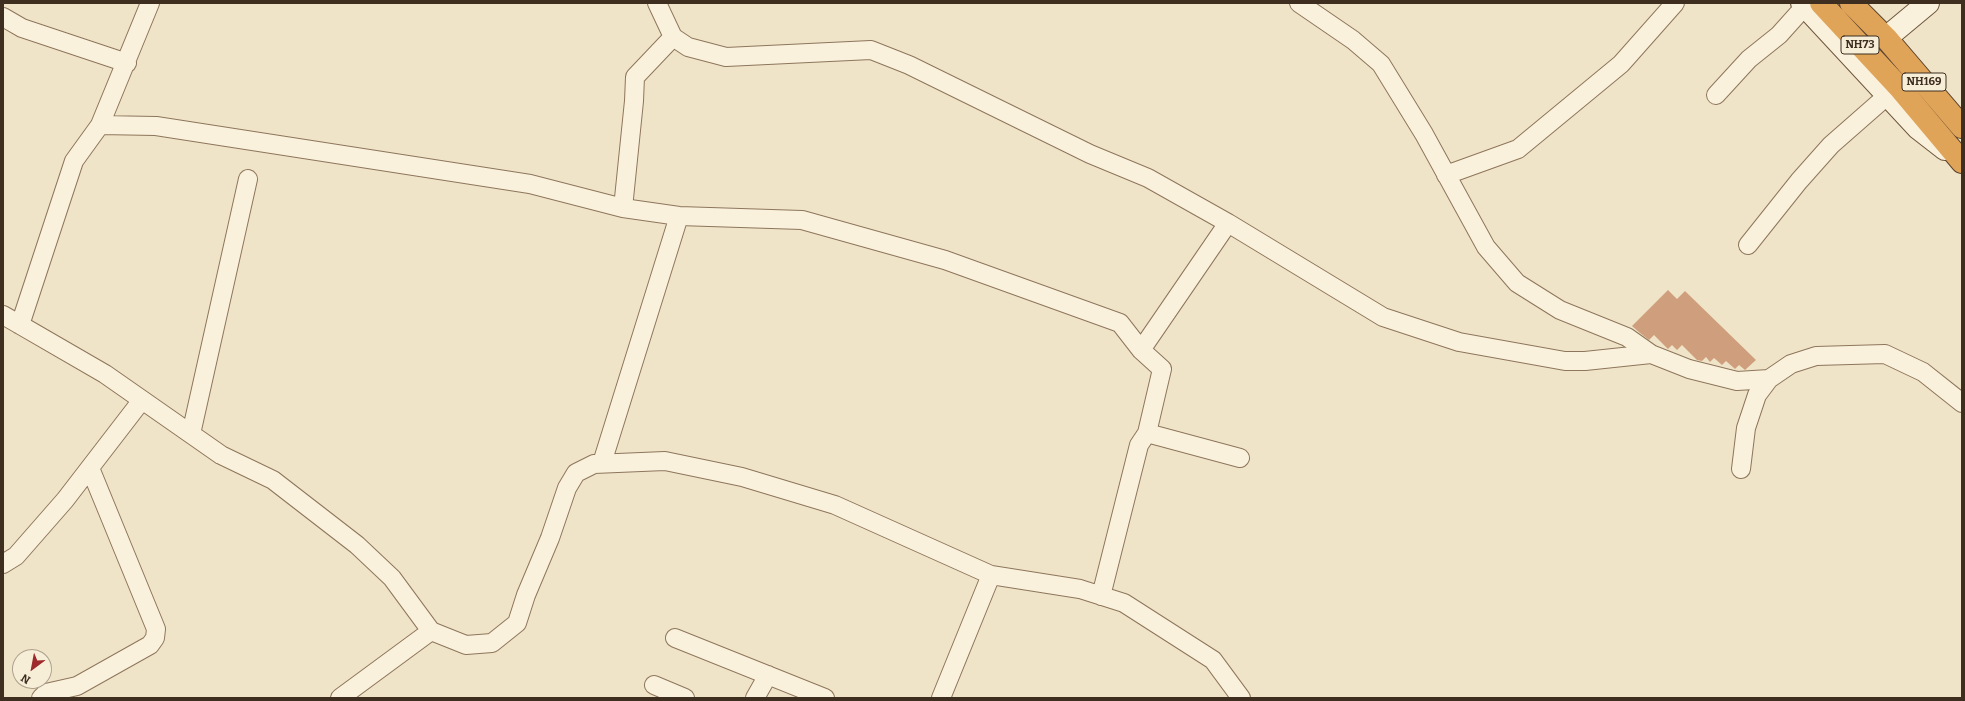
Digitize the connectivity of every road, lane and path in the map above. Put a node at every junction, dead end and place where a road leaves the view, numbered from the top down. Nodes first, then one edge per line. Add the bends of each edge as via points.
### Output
1 (150, 3) edge
2 (657, 3) edge
3 (1299, 3) edge
4 (1676, 3) edge
5 (1851, 3) edge
6 (1928, 3) edge
7 (1809, 4) edge
8 (3, 18) edge
9 (673, 37) junction
10 (1886, 38) junction
11 (127, 64) junction
12 (1894, 91) junction
13 (1716, 95) dead end
14 (100, 125) junction
15 (1962, 127) edge
16 (1962, 162) edge
17 (1446, 175) junction
18 (248, 179) dead end
19 (623, 208) junction
20 (679, 216) junction
21 (1228, 223) junction
22 (1748, 245) dead end
23 (3, 315) edge
24 (20, 325) junction
25 (1141, 350) junction
26 (1651, 354) junction
27 (1769, 379) junction
28 (142, 400) junction
29 (1962, 403) edge
30 (1147, 433) junction
31 (191, 434) junction
32 (1240, 458) dead end
33 (602, 463) junction
34 (90, 468) junction
35 (1741, 469) dead end
36 (3, 564) edge
37 (991, 575) junction
38 (1101, 596) junction
39 (431, 631) junction
40 (676, 638) dead end
41 (768, 675) junction
42 (654, 686) dead end
43 (1239, 696) edge
44 (41, 698) edge
45 (340, 698) edge
46 (685, 698) edge
47 (755, 698) edge
48 (825, 698) edge
49 (941, 698) edge

1 - 11 street
2 - 9 street
3 - 17 street via 1353,40 1381,64
4 - 17 street via 1621,64 1518,148
5 - 10 highway, NH169
6 - 10 street
7 - 12 highway, NH73
7 - 13 street via 1779,35 1749,59
8 - 11 street via 22,28
9 - 19 street via 635,77
9 - 21 street via 688,47 726,57 871,50 909,65 1090,154 1148,178
10 - 15 highway, NH169
11 - 14 street
12 - 16 highway, NH169
12 - 22 street via 1831,144
14 - 19 street via 156,126 530,184
14 - 24 street via 74,160
17 - 26 street via 1486,247 1517,282 1560,310 1627,337
18 - 31 street
19 - 20 street
20 - 25 street via 802,220 945,260 1120,323
20 - 33 street
21 - 25 street
21 - 26 street via 1383,316 1459,342 1565,361 1586,362
23 - 24 street
24 - 28 street via 105,374
25 - 30 street via 1162,369
26 - 27 street via 1689,369 1737,381
27 - 29 street via 1791,364 1816,356 1885,354 1923,372
27 - 35 street via 1757,394 1746,428
28 - 31 street
28 - 34 street
30 - 32 street
30 - 38 street via 1139,445
31 - 39 street via 221,454 273,480 357,545 392,578
33 - 37 street via 666,461 742,477 835,505
33 - 39 street via 576,472 567,488 517,623 492,643 486,644 466,645
34 - 36 street via 16,556
34 - 44 street via 156,629 155,638 150,645 77,686 46,693
37 - 38 street via 1080,589
37 - 49 street
38 - 43 street via 1124,603 1213,660
39 - 45 street
40 - 41 street
41 - 47 street
41 - 48 street
42 - 46 street

